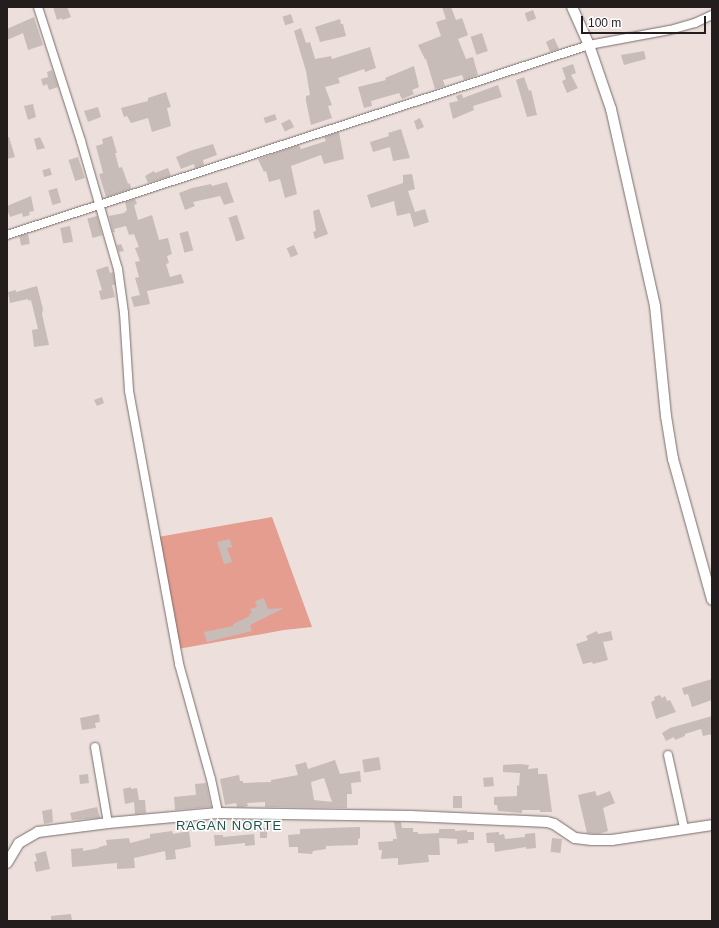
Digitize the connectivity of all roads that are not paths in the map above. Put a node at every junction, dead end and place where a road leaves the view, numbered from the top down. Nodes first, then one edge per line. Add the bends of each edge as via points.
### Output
1 (38, 7) edge
2 (572, 7) edge
3 (712, 15) edge
4 (588, 46) junction
5 (99, 205) junction
6 (7, 235) edge
7 (712, 600) edge
8 (95, 748) dead end
9 (668, 755) dead end
10 (218, 813) junction
11 (108, 823) junction
12 (712, 825) edge
13 (684, 828) junction
14 (7, 863) edge

1 - 5 street via 82,141
2 - 4 street
3 - 4 street via 670,30
4 - 5 street
4 - 7 street via 611,109 643,249 655,306 673,459
5 - 6 street
5 - 10 street via 118,269 124,313 129,391 178,664 211,779
8 - 11 street
9 - 13 street
10 - 11 street
10 - 13 street via 411,816 547,822 575,838 592,840 612,840
11 - 14 street via 38,832 19,843
12 - 13 street

